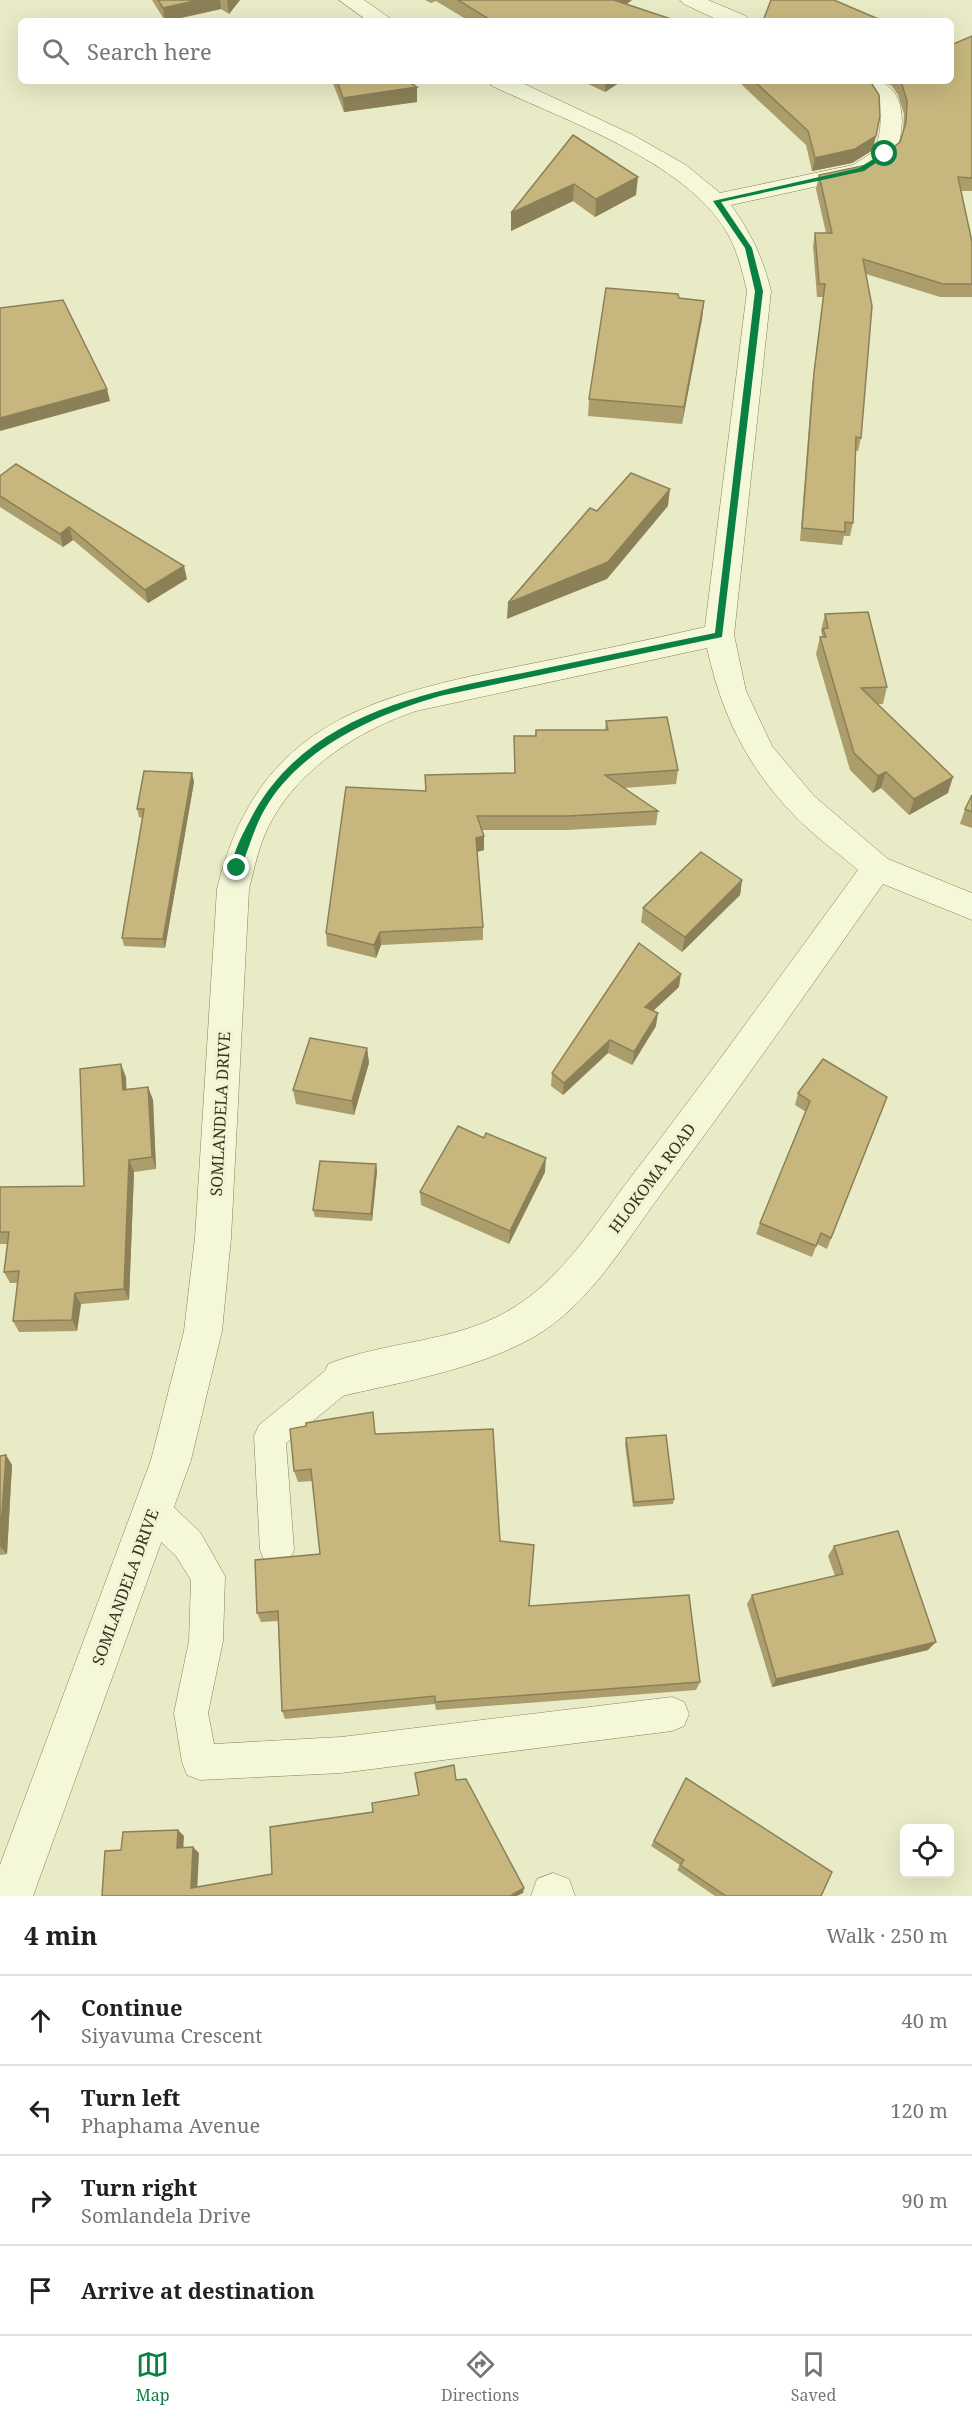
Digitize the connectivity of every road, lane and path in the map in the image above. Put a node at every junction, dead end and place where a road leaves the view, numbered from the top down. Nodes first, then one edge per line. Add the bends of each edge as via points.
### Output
1 (350, 0) edge
2 (691, 0) edge
3 (720, 5) edge
4 (378, 18) edge
5 (735, 18) edge
6 (506, 84) edge
7 (870, 84) edge
8 (716, 201) junction
9 (719, 635) junction
10 (877, 868) junction
11 (972, 907) edge
12 (342, 1377) joint
13 (153, 1510) junction
14 (277, 1550) dead end
15 (672, 1714) dead end
16 (11, 1896) edge

1 - 4 street
2 - 3 street
3 - 5 street
6 - 8 street via 660,158
7 - 8 street via 889,100 892,110 885,154 861,170
8 - 9 street via 748,248 759,291
9 - 10 street via 731,691 760,753 803,805
9 - 13 street, SOMLANDELA DRIVE via 393,706 312,752 284,777 263,804 248,834 233,889 213,1238 203,1331 171,1460
10 - 11 street
10 - 12 street, HLOKOMA ROAD via 691,1126 559,1294 522,1324 483,1341
12 - 14 lane via 270,1436
13 - 15 lane via 188,1544 208,1576 206,1641 191,1713 200,1762 341,1755
13 - 16 street, SOMLANDELA DRIVE

